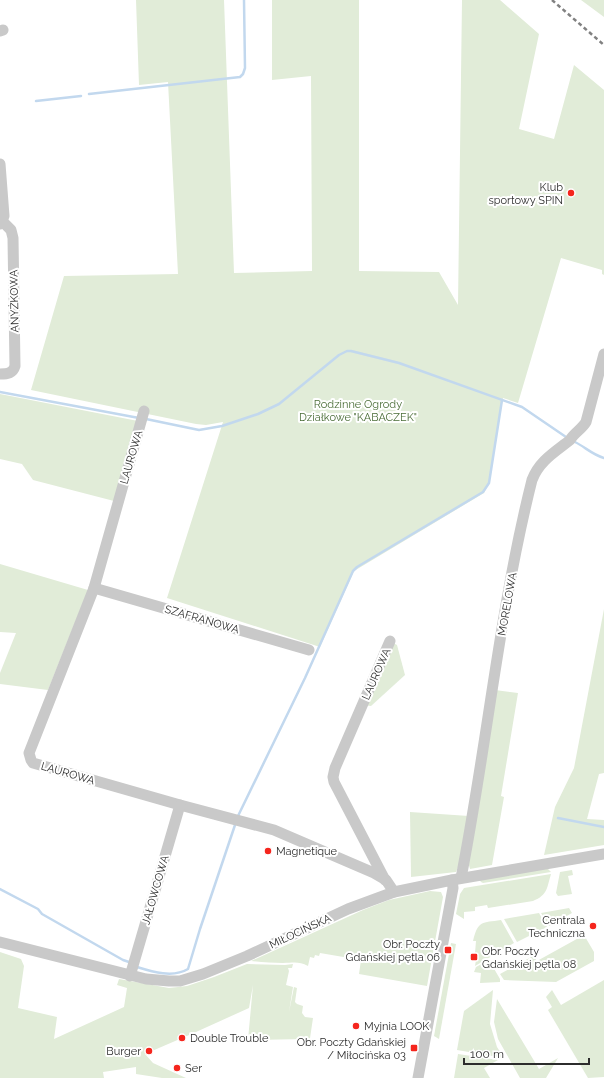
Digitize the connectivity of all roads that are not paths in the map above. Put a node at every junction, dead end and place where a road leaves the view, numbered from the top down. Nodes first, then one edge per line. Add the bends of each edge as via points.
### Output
1 (0, 164) edge
2 (1, 222) edge
3 (604, 354) edge
4 (0, 374) edge
5 (144, 411) dead end
6 (94, 588) junction
7 (390, 641) dead end
8 (309, 650) dead end
9 (180, 805) junction
10 (604, 854) edge
11 (457, 879) junction
12 (386, 880) junction
13 (394, 892) junction
14 (0, 942) edge
15 (130, 976) junction
16 (418, 1078) edge

1 - 2 street via 4,211
2 - 4 street, ANYŻKOWA via 11,230 13,238 15,366 10,373
3 - 11 street, MORELOWA via 586,422 570,440 543,461 535,470 532,480 511,582 471,827
5 - 6 street, LAUROWA
6 - 8 street, SZAFRANOWA
6 - 9 street, LAUROWA via 29,753 31,760 33,763
7 - 12 street, LAUROWA via 333,777
9 - 12 street, LAUROWA via 274,830
9 - 15 street, JAŁOWCOWA
10 - 11 street, MIŁOCIŃSKA
11 - 13 street, MIŁOCIŃSKA
11 - 16 street, MORELOWA via 452,888
12 - 13 street, LAUROWA
13 - 15 street, MIŁOCIŃSKA via 348,909 203,974 169,981
14 - 15 street, MIŁOCIŃSKA

